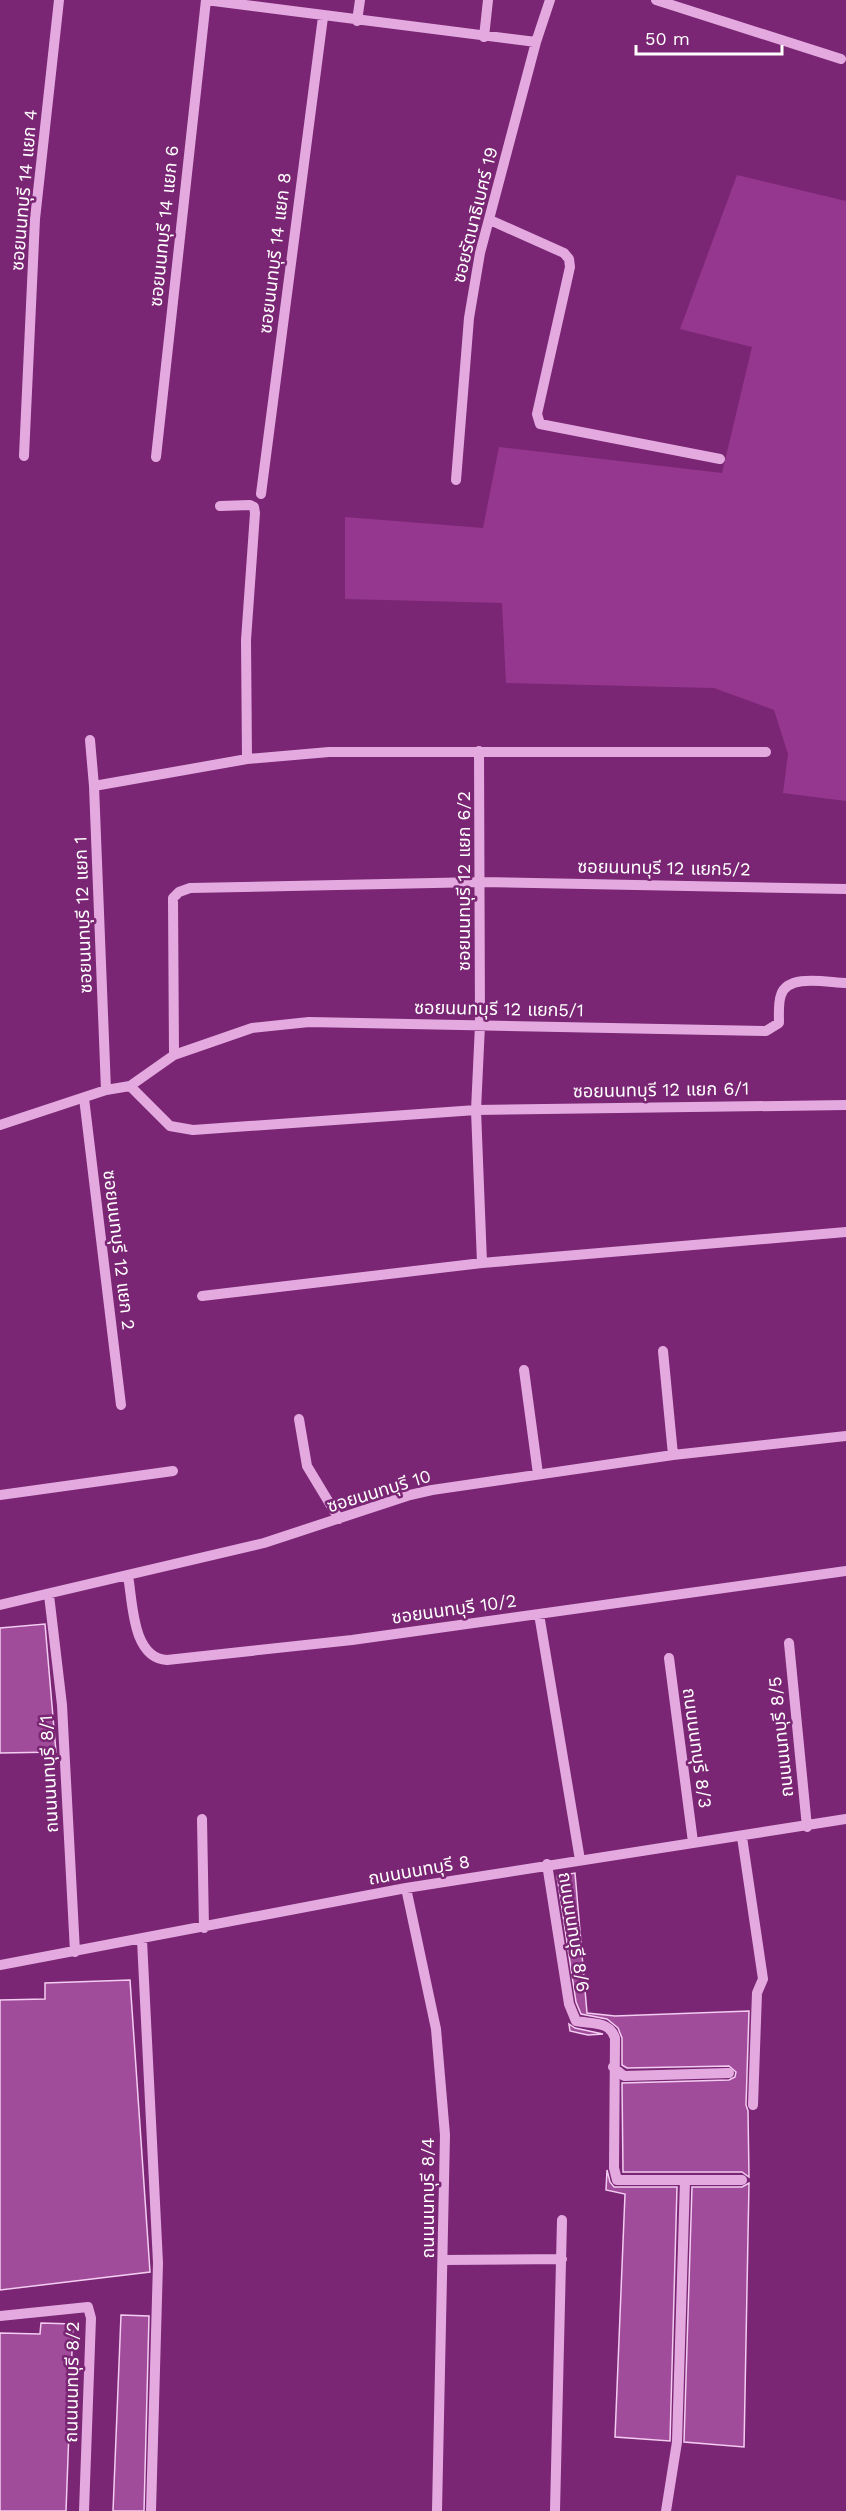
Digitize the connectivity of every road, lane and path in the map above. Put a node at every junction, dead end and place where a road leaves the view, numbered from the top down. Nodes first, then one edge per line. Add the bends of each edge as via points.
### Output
1 (58, 0) edge
2 (206, 0) edge
3 (360, 0) edge
4 (488, 0) edge
5 (550, 0) edge
6 (656, 0) edge
7 (323, 17) junction
8 (357, 21) junction
9 (484, 37) junction
10 (536, 42) junction
11 (841, 59) dead end
12 (490, 220) junction
13 (24, 456) dead end
14 (156, 457) dead end
15 (720, 459) dead end
16 (456, 480) dead end
17 (261, 494) dead end
18 (220, 506) dead end
19 (90, 740) dead end
20 (479, 751) junction
21 (766, 752) dead end
22 (247, 759) junction
23 (94, 786) junction
24 (481, 882) junction
25 (846, 889) edge
26 (846, 983) edge
27 (480, 1025) junction
28 (174, 1055) junction
29 (130, 1086) junction
30 (106, 1090) junction
31 (84, 1098) junction
32 (846, 1105) edge
33 (476, 1110) junction
34 (0, 1125) edge
35 (846, 1232) edge
36 (482, 1263) junction
37 (202, 1296) dead end
38 (663, 1351) dead end
39 (524, 1370) dead end
40 (122, 1405) dead end
41 (299, 1419) dead end
42 (846, 1436) edge
43 (673, 1455) junction
44 (173, 1471) dead end
45 (538, 1474) junction
46 (0, 1495) edge
47 (339, 1519) junction
48 (846, 1571) edge
49 (128, 1576) junction
50 (49, 1595) junction
51 (0, 1605) edge
52 (539, 1614) junction
53 (789, 1643) dead end
54 (669, 1658) dead end
55 (202, 1819) dead end
56 (846, 1819) edge
57 (807, 1827) junction
58 (742, 1837) junction
59 (693, 1842) junction
60 (580, 1860) junction
61 (547, 1864) junction
62 (406, 1888) junction
63 (204, 1928) junction
64 (142, 1940) junction
65 (75, 1952) junction
66 (0, 1965) edge
67 (613, 2067) junction
68 (729, 2073) dead end
69 (753, 2105) dead end
70 (685, 2180) junction
71 (742, 2180) dead end
72 (562, 2220) dead end
73 (562, 2259) junction
74 (444, 2260) junction
75 (0, 2316) edge
76 (84, 2511) edge
77 (151, 2511) edge
78 (437, 2511) edge
79 (555, 2511) edge
80 (666, 2511) edge

1 - 13 street, ซอยนนทบุรี 14 แยก 4 via 35,219
2 - 7 street
2 - 14 street, ซอยนนทบุรี 14 แยก 6
3 - 8 street
4 - 9 street
5 - 10 street, ซอยรัตนาธิเบศร์ 19
6 - 11 street
7 - 8 street
7 - 17 street, ซอยนนทบุรี 14 แยก 8
8 - 9 street
9 - 10 street
10 - 12 street, ซอยรัตนาธิเบศร์ 19
12 - 15 street via 564,253 569,259 537,414 540,424
12 - 16 street, ซอยรัตนาธิเบศร์ 19 via 469,318
18 - 22 street via 250,505 255,513 246,640
19 - 23 street, ซอยนนทบุรี 12 แยก 1
20 - 21 street
20 - 22 street via 329,752
20 - 24 street, ซอยนนทบุรี 12 แยก 6/2
22 - 23 street
23 - 30 street, ซอยนนทบุรี 12 แยก 1
24 - 25 street, ซอยนนทบุรี 12 แยก5/2
24 - 27 street, ซอยนนทบุรี 12 แยก 6/2
24 - 28 street, ซอยนนทบุรี 12 แยก5/2 via 179,891 173,898
26 - 27 street, ซอยนนทบุรี 12 แยก5/1 via 806,981 784,988 779,1023 766,1031
27 - 28 street, ซอยนนทบุรี 12 แยก5/1 via 309,1022 252,1028
27 - 33 street, ซอยนนทบุรี 12 แยก 6/2
28 - 29 street, ซอยนนทบุรี 12 แยก5/1
29 - 30 street
29 - 33 street, ซอยนนทบุรี 12 แยก 6/1 via 170,1126 180,1129
30 - 31 street
31 - 34 street
31 - 40 street, ซอยนนทบุรี 12 แยก 2
32 - 33 street, ซอยนนทบุรี 12 แยก 6/1
33 - 36 street, ซอยนนทบุรี 12 แยก 6/2
35 - 36 street
36 - 37 street
38 - 43 street
39 - 45 street
41 - 47 street via 307,1466
42 - 43 street, ซอยนนทบุรี 10
43 - 45 street, ซอยนนทบุรี 10
44 - 46 street
45 - 47 street, ซอยนนทบุรี 10 via 410,1495
47 - 49 street, ซอยนนทบุรี 10 via 264,1543
48 - 52 street, ซอยนนทบุรี 10/2
49 - 50 street, ซอยนนทบุรี 10
49 - 52 street, ซอยนนทบุรี 10/2 via 142,1646 163,1660 352,1640
50 - 51 street, ซอยนนทบุรี 10
50 - 65 street, ถนนนนทบุรี 8/1 via 62,1706
52 - 60 street
53 - 57 street, ถนนนนทบุรี 8/5
54 - 59 street, ถนนนนทบุรี 8/3
55 - 63 street
56 - 57 street, ถนนนนทบุรี 8
57 - 58 street, ถนนนนทบุรี 8
58 - 59 street, ถนนนนทบุรี 8
58 - 69 street via 763,1979 757,1993
59 - 60 street, ถนนนนทบุรี 8
60 - 61 street, ถนนนนทบุรี 8
61 - 62 street, ถนนนนทบุรี 8
61 - 67 street, ถนนนนทบุรี 8/6 via 569,2004 576,2021 606,2025 612,2030
62 - 63 street, ถนนนนทบุรี 8
62 - 74 street, ถนนนนทบุรี 8/4 via 436,2029 445,2135
63 - 64 street, ถนนนนทบุรี 8
64 - 65 street, ถนนนนทบุรี 8
64 - 77 street via 158,2263
65 - 66 street, ถนนนนทบุรี 8
67 - 68 street via 624,2076
67 - 70 street via 617,2180
70 - 71 street
70 - 80 street via 677,2442
72 - 73 street
73 - 74 street
73 - 79 street
74 - 78 street, ถนนนนทบุรี 8/4
75 - 76 street, ถนนนนทบุรี 8/2 via 88,2307 91,2318

